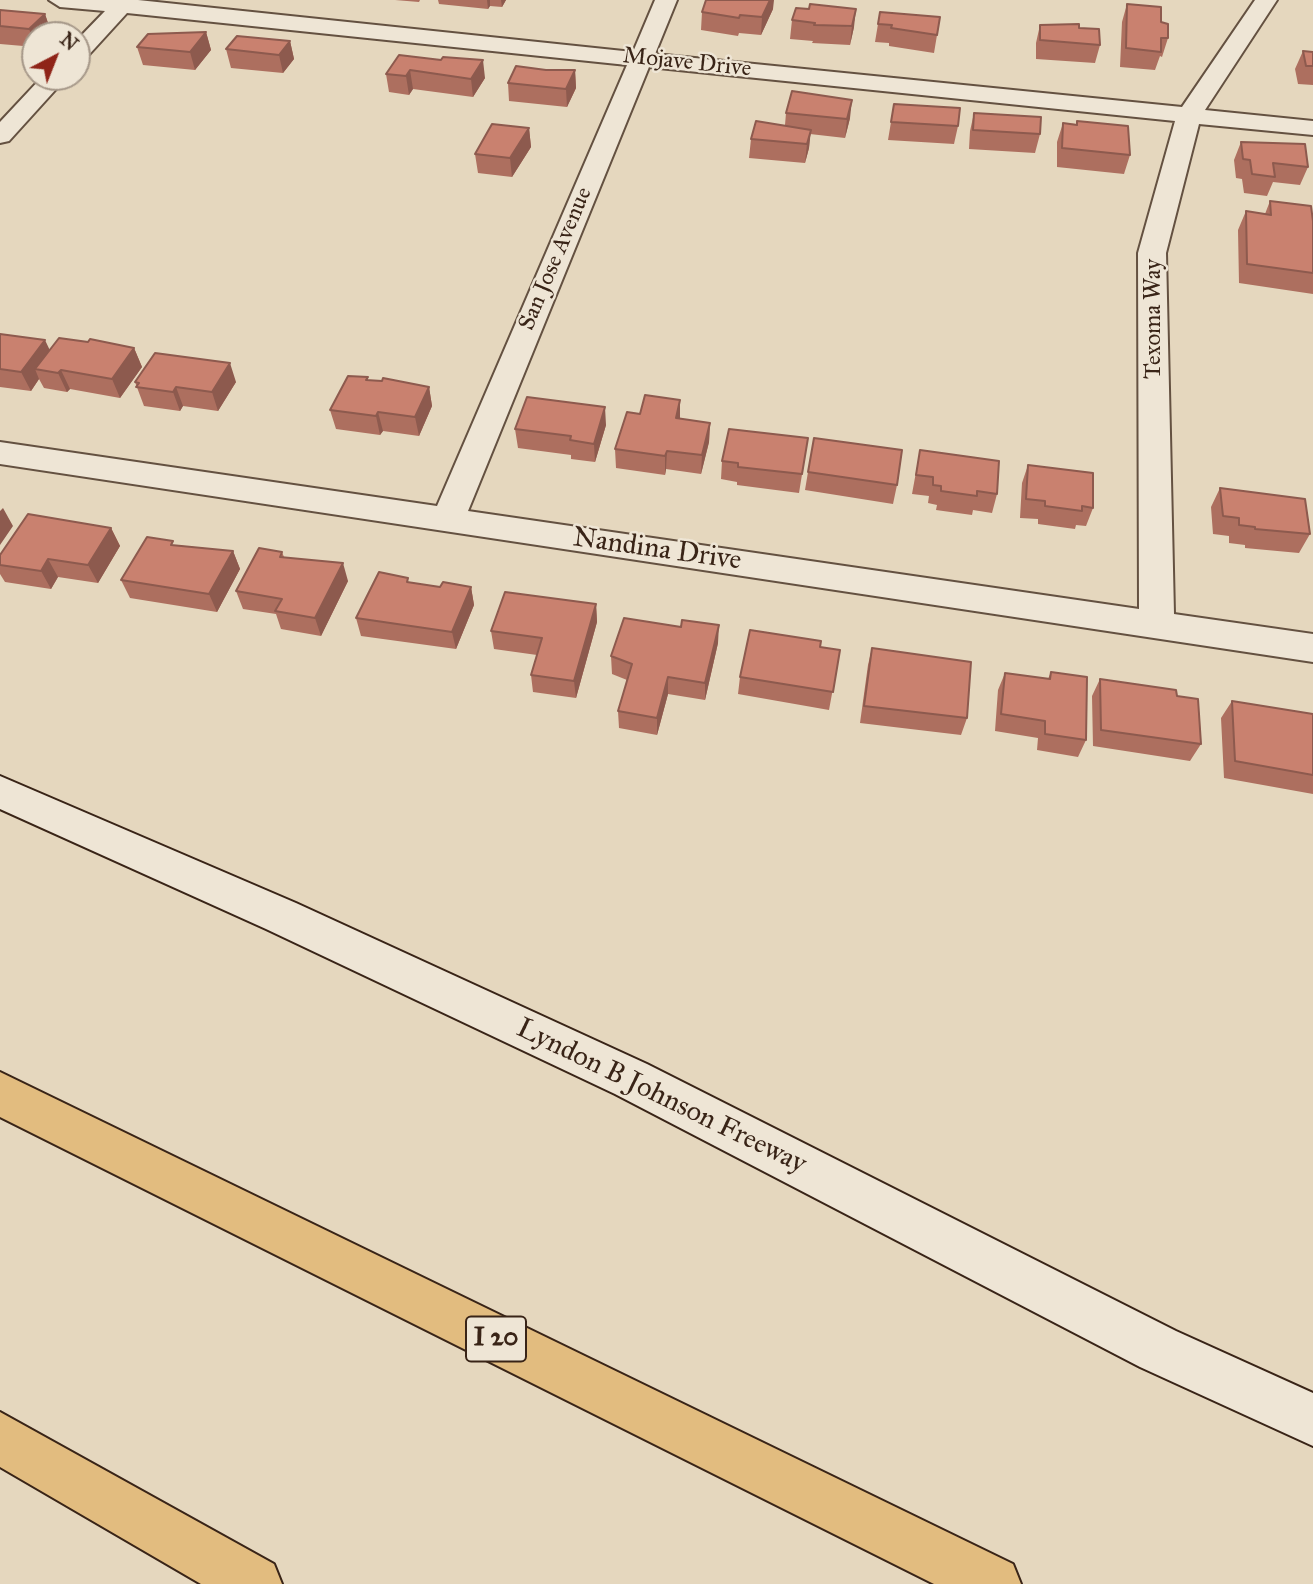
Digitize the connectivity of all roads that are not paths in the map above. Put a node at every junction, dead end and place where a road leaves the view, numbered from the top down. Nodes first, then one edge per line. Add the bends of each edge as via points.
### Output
1 (60, 0) edge
2 (666, 0) edge
3 (1266, 0) edge
4 (124, 3) edge
5 (91, 39) edge
6 (642, 59) junction
7 (42, 91) edge
8 (1189, 115) junction
9 (1313, 128) edge
10 (0, 136) edge
11 (0, 453) edge
12 (448, 519) junction
13 (1157, 623) junction
14 (1313, 648) edge
15 (0, 792) edge
16 (0, 1094) edge
17 (1313, 1420) edge
18 (0, 1438) edge
19 (254, 1584) edge
20 (993, 1584) edge

1 - 4 street, Mojave Drive
2 - 6 street, San Jose Avenue
3 - 8 street, Texoma Way
4 - 5 street
4 - 6 street, Mojave Drive
6 - 8 street, Mojave Drive
6 - 12 street, San Jose Avenue
7 - 10 street
8 - 9 street, Mojave Drive
8 - 13 street, Texoma Way via 1152,253
11 - 12 street, Nandina Drive
12 - 13 street, Nandina Drive
13 - 14 street, Nandina Drive
15 - 17 street, Lyndon B Johnson Freeway via 281,915 631,1079 1158,1349
16 - 20 highway, I 20
18 - 19 highway

